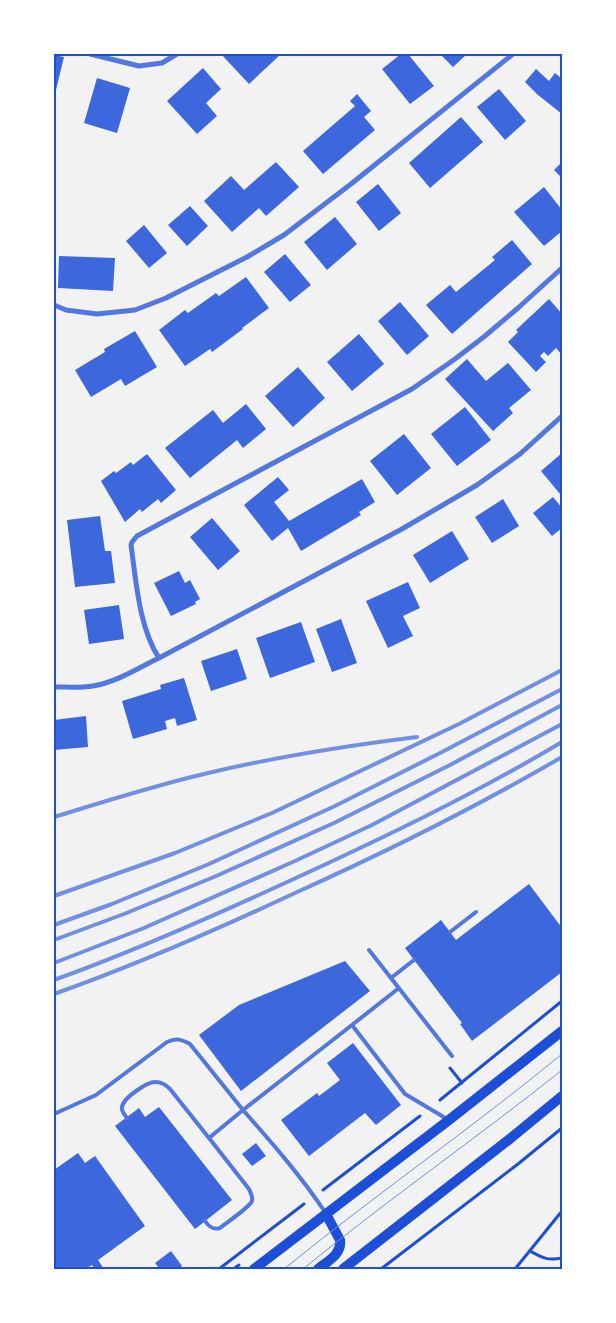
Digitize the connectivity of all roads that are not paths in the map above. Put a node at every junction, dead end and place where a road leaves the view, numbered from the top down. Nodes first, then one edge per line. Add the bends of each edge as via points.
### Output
1 (90, 54) edge
2 (177, 54) edge
3 (513, 54) edge
4 (562, 268) edge
5 (54, 305) edge
6 (562, 416) edge
7 (159, 658) junction
8 (54, 687) edge
9 (476, 912) dead end
10 (450, 932) dead end
11 (369, 950) dead end
12 (414, 960) dead end
13 (391, 978) junction
14 (398, 988) junction
15 (352, 1025) junction
16 (562, 1030) edge
17 (452, 1056) dead end
18 (562, 1096) edge
19 (242, 1110) junction
20 (54, 1114) edge
21 (127, 1118) dead end
22 (448, 1120) junction
23 (209, 1138) junction
24 (326, 1214) junction
25 (205, 1221) dead end
26 (254, 1269) edge
27 (318, 1269) edge
28 (343, 1269) edge

1 - 2 street via 138,66 162,63
3 - 5 street via 284,235 247,257 135,310 97,314
4 - 7 street via 484,336 412,389 137,536 131,544 141,610
6 - 7 street via 520,454 477,485 402,529
7 - 8 street via 94,686
9 - 10 lane
11 - 13 lane
12 - 13 lane
13 - 14 lane
14 - 15 lane
14 - 17 lane
15 - 19 lane
15 - 22 lane via 405,1094
16 - 22 main road
18 - 28 main road
19 - 20 lane via 190,1044 174,1039 96,1094
19 - 23 lane
19 - 24 lane via 294,1168
21 - 23 lane via 122,1110 125,1100 147,1083 160,1082 170,1089
22 - 24 main road
23 - 25 lane via 249,1189 252,1202 220,1228 212,1228
24 - 26 main road
24 - 27 main road via 340,1244 336,1254

